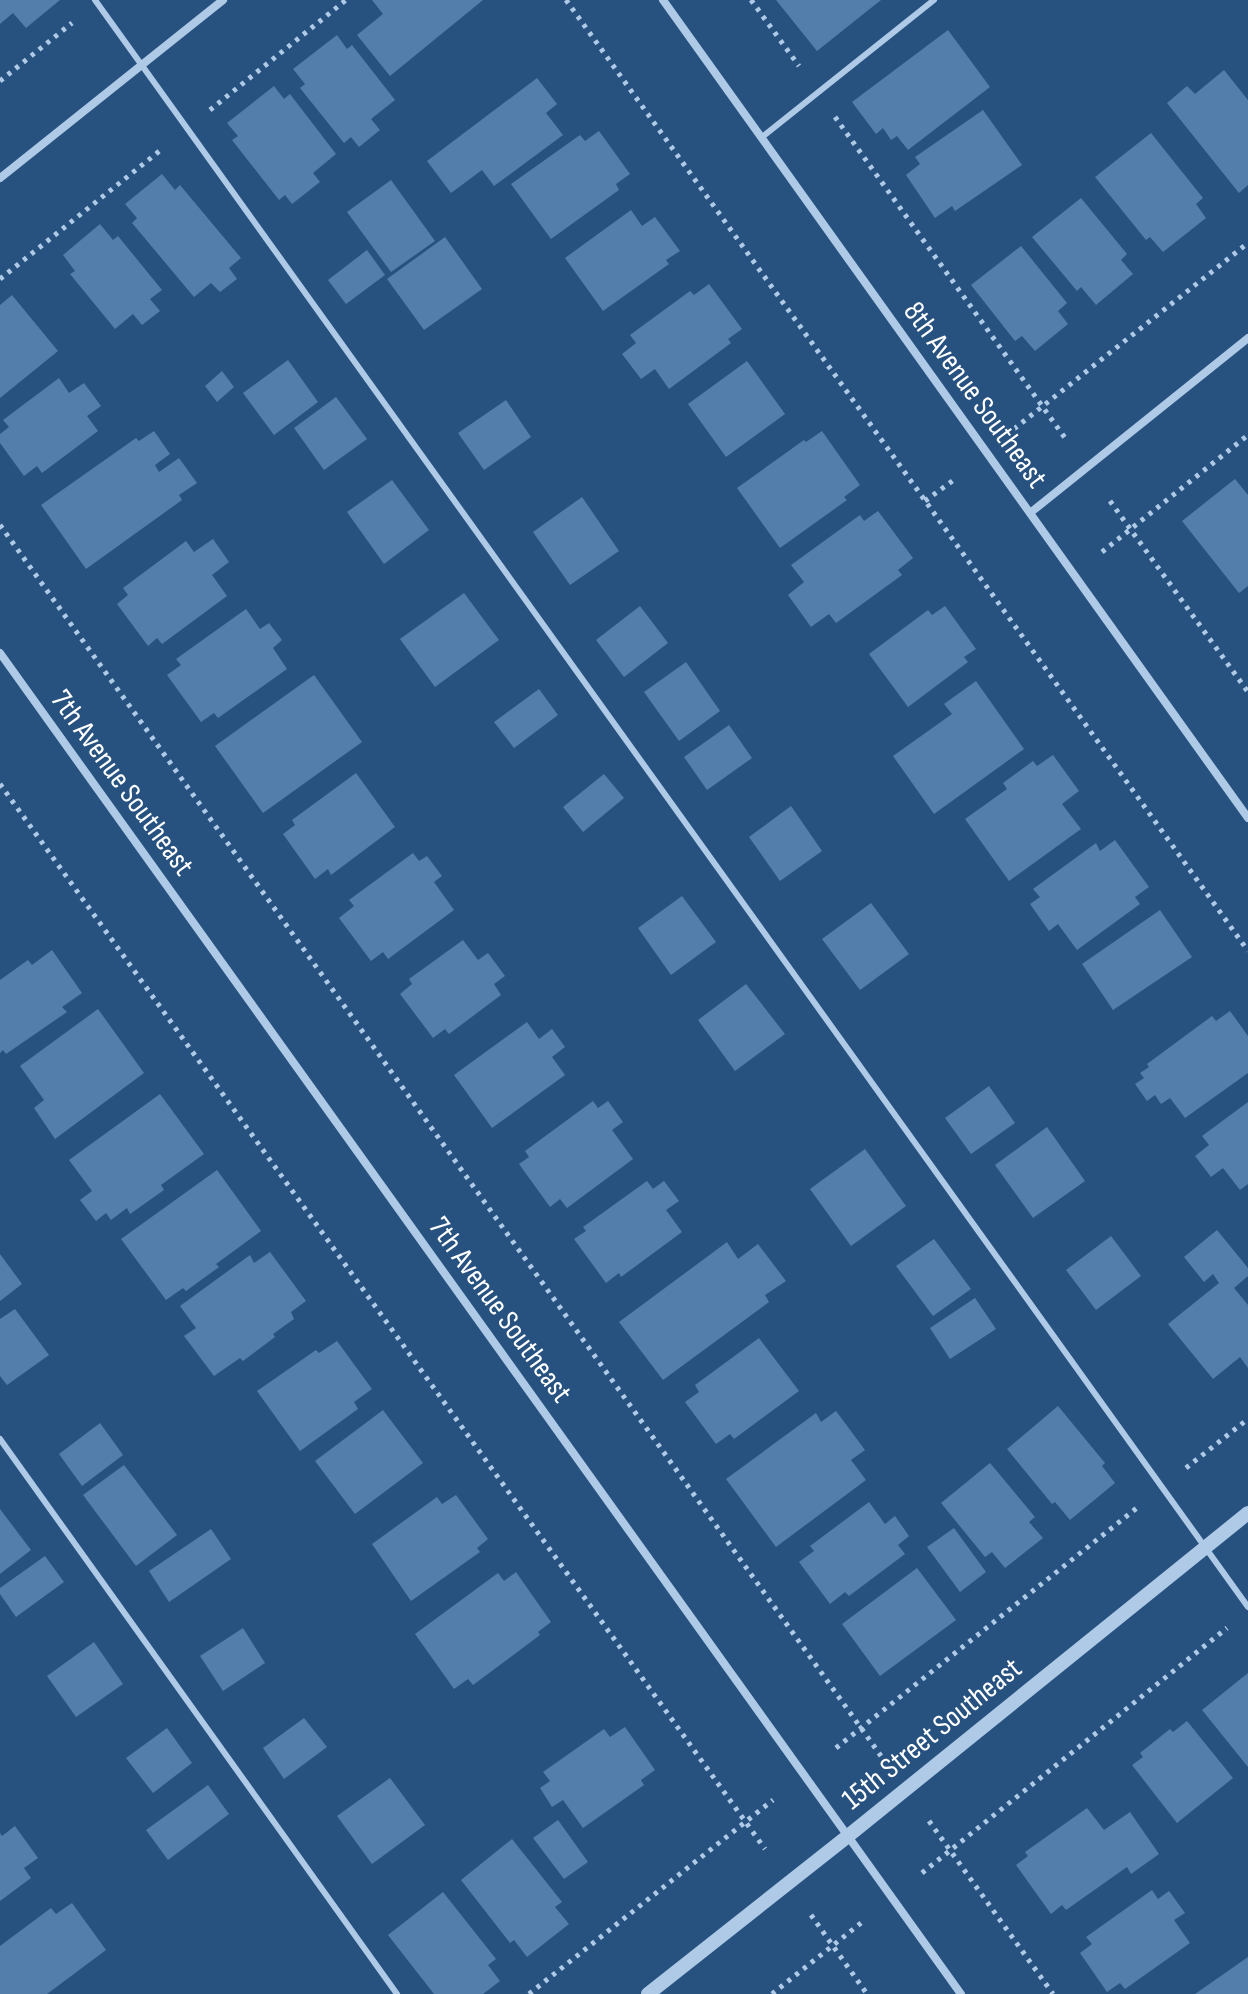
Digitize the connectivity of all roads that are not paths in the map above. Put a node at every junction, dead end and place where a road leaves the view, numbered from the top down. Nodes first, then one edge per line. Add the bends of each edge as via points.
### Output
1 (223, 0) edge
2 (663, 0) edge
3 (934, 0) edge
4 (96, 2) edge
5 (141, 66) junction
6 (761, 138) junction
7 (0, 178) edge
8 (1248, 338) edge
9 (1030, 513) junction
10 (0, 653) edge
11 (1248, 818) edge
12 (0, 1439) edge
13 (1248, 1513) edge
14 (1205, 1547) junction
15 (1248, 1607) edge
16 (848, 1836) junction
17 (397, 1994) edge
18 (648, 1994) edge
19 (961, 1994) edge

1 - 5 street
2 - 6 street, 8th Avenue Southeast
3 - 6 lane
4 - 5 lane
5 - 7 street
5 - 14 lane
6 - 9 street, 8th Avenue Southeast
8 - 9 street
9 - 11 street, 8th Avenue Southeast
10 - 16 street, 7th Avenue Southeast
12 - 17 lane
13 - 14 street, 15th Street Southeast
14 - 15 lane
14 - 16 street, 15th Street Southeast
16 - 18 street, 15th Street Southeast
16 - 19 street, 7th Avenue Southeast

